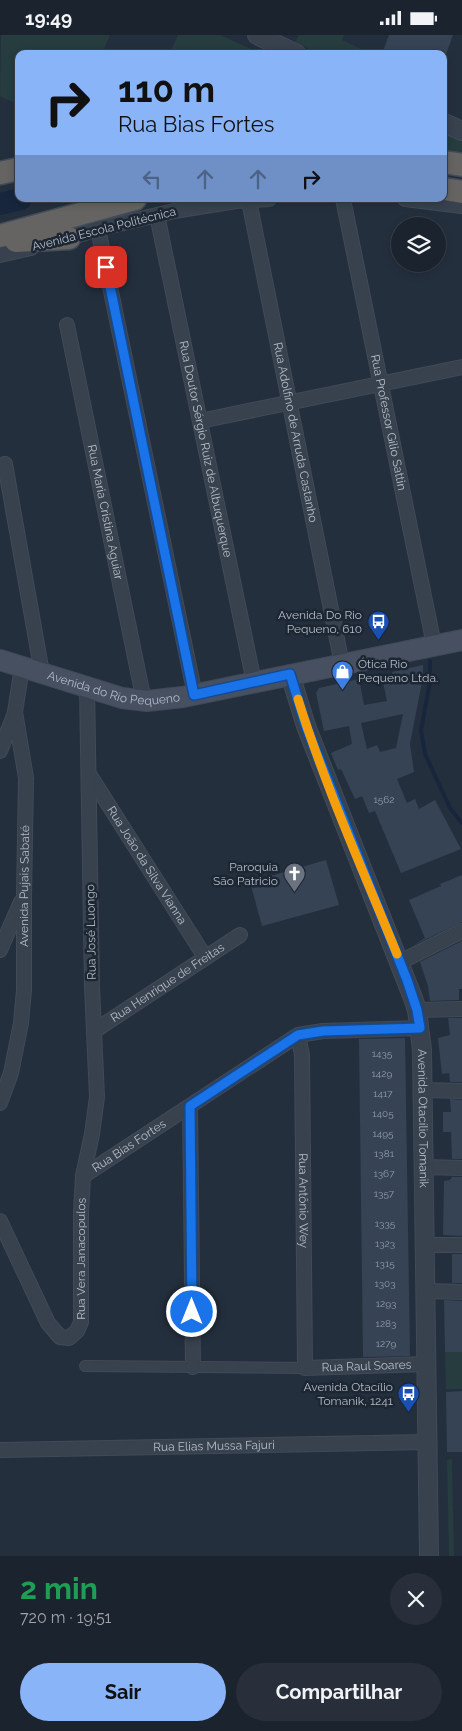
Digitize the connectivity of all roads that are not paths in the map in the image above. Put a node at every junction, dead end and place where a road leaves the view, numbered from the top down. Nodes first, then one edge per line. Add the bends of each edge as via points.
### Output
1 (257, 35) edge
2 (289, 50) edge
3 (447, 124) edge
4 (462, 131) edge
5 (447, 162) edge
6 (462, 165) edge
7 (15, 170) edge
8 (0, 173) edge
9 (447, 190) edge
10 (462, 192) edge
11 (124, 202) edge
12 (238, 202) edge
13 (249, 202) edge
14 (344, 202) edge
15 (429, 202) edge
16 (462, 206) edge
17 (157, 215) junction
18 (98, 229) junction
19 (0, 236) edge
20 (69, 238) junction
21 (0, 242) edge
22 (0, 255) edge
23 (67, 325) dead end
24 (462, 367) edge
25 (380, 383) junction
26 (290, 402) junction
27 (200, 421) junction
28 (5, 464) dead end
29 (462, 640) edge
30 (434, 645) junction
31 (0, 659) edge
32 (342, 664) junction
33 (22, 667) junction
34 (42, 673) junction
35 (290, 674) junction
36 (254, 682) junction
37 (87, 687) junction
38 (194, 695) junction
39 (144, 701) junction
40 (15, 712) junction
41 (0, 751) edge
42 (89, 773) junction
43 (24, 897) junction
44 (462, 931) edge
45 (240, 935) dead end
46 (0, 950) edge
47 (205, 957) junction
48 (400, 962) junction
49 (462, 1009) edge
50 (417, 1010) junction
51 (420, 1028) junction
52 (94, 1031) junction
53 (298, 1035) junction
54 (423, 1090) junction
55 (462, 1091) edge
56 (0, 1103) edge
57 (190, 1106) junction
58 (424, 1167) junction
59 (462, 1168) edge
60 (83, 1176) junction
61 (0, 1221) edge
62 (426, 1245) junction
63 (462, 1245) edge
64 (426, 1291) junction
65 (462, 1292) edge
66 (427, 1365) junction
67 (85, 1366) dead end
68 (193, 1367) junction
69 (305, 1368) junction
70 (428, 1442) junction
71 (0, 1450) edge
72 (429, 1556) edge

1 - 2 street
3 - 4 street
5 - 6 highway
7 - 8 highway
9 - 10 highway
11 - 19 highway, Avenida Escola Politécnica
12 - 17 street, Avenida Escola Politécnica
13 - 26 street, Rua Adolfino de Arruda Castanho
14 - 25 street, Rua Professor Gílio Sattin
15 - 16 street
17 - 18 street, Avenida Escola Politécnica
17 - 27 street, Rua Doutor Sérgio Ruiz de Albuquerque
18 - 20 street, Avenida Escola Politécnica
18 - 38 street
20 - 21 highway
20 - 22 street, Avenida Escola Politécnica
23 - 39 street, Rua Maria Cristina Aguiar
24 - 25 street
25 - 26 street
25 - 30 street, Rua Professor Gílio Sattin
26 - 27 street
26 - 32 street, Rua Adolfino de Arruda Castanho
27 - 36 street, Rua Doutor Sérgio Ruiz de Albuquerque
28 - 34 street
29 - 30 main road, Avenida do Rio Pequeno
30 - 32 main road, Avenida do Rio Pequeno
31 - 33 main road, Avenida do Rio Pequeno
32 - 35 main road, Avenida do Rio Pequeno
33 - 34 main road, Avenida do Rio Pequeno
33 - 40 street, Avenida Pujais Sabaté
34 - 37 main road, Avenida do Rio Pequeno
35 - 36 main road, Avenida do Rio Pequeno
35 - 48 street, Avenida Otacílio Tomanik via 306,726
36 - 38 main road, Avenida do Rio Pequeno
37 - 39 main road, Avenida do Rio Pequeno
37 - 42 street, Rua José Luongo
38 - 39 main road, Avenida do Rio Pequeno
40 - 41 street
40 - 43 street, Avenida Pujais Sabaté via 26,778
42 - 47 street, Rua João da Silva Vianna
42 - 52 street, Rua José Luongo
43 - 46 street
43 - 56 street, Avenida Pujais Sabaté via 21,1023 11,1073
44 - 48 street
45 - 47 street, Rua Henrique de Freitas
47 - 52 street, Rua Henrique de Freitas
48 - 50 street, Avenida Otacílio Tomanik
49 - 50 street
50 - 51 street, Avenida Otacílio Tomanik
51 - 53 street, Rua Bias Fortes via 323,1031
51 - 54 street, Avenida Otacílio Tomanik
52 - 60 street, Rua José Luongo via 96,1097
53 - 57 street, Rua Bias Fortes
53 - 69 street, Rua Antônio Wey via 302,1055
54 - 55 street
54 - 58 street, Avenida Otacílio Tomanik
57 - 60 street, Rua Bias Fortes
57 - 68 street
58 - 59 street
58 - 62 street, Avenida Otacílio Tomanik
60 - 61 street, Rua Vera Janacopulos via 81,1322 69,1338 60,1337 48,1323
62 - 63 street
62 - 64 street, Avenida Otacílio Tomanik
64 - 65 street
64 - 66 street, Avenida Otacílio Tomanik
66 - 69 street, Rua Raul Soares
66 - 70 street, Avenida Otacílio Tomanik
67 - 68 street
68 - 69 street
70 - 71 street, Rua Elias Mussa Fajuri
70 - 72 street, Avenida Otacílio Tomanik

